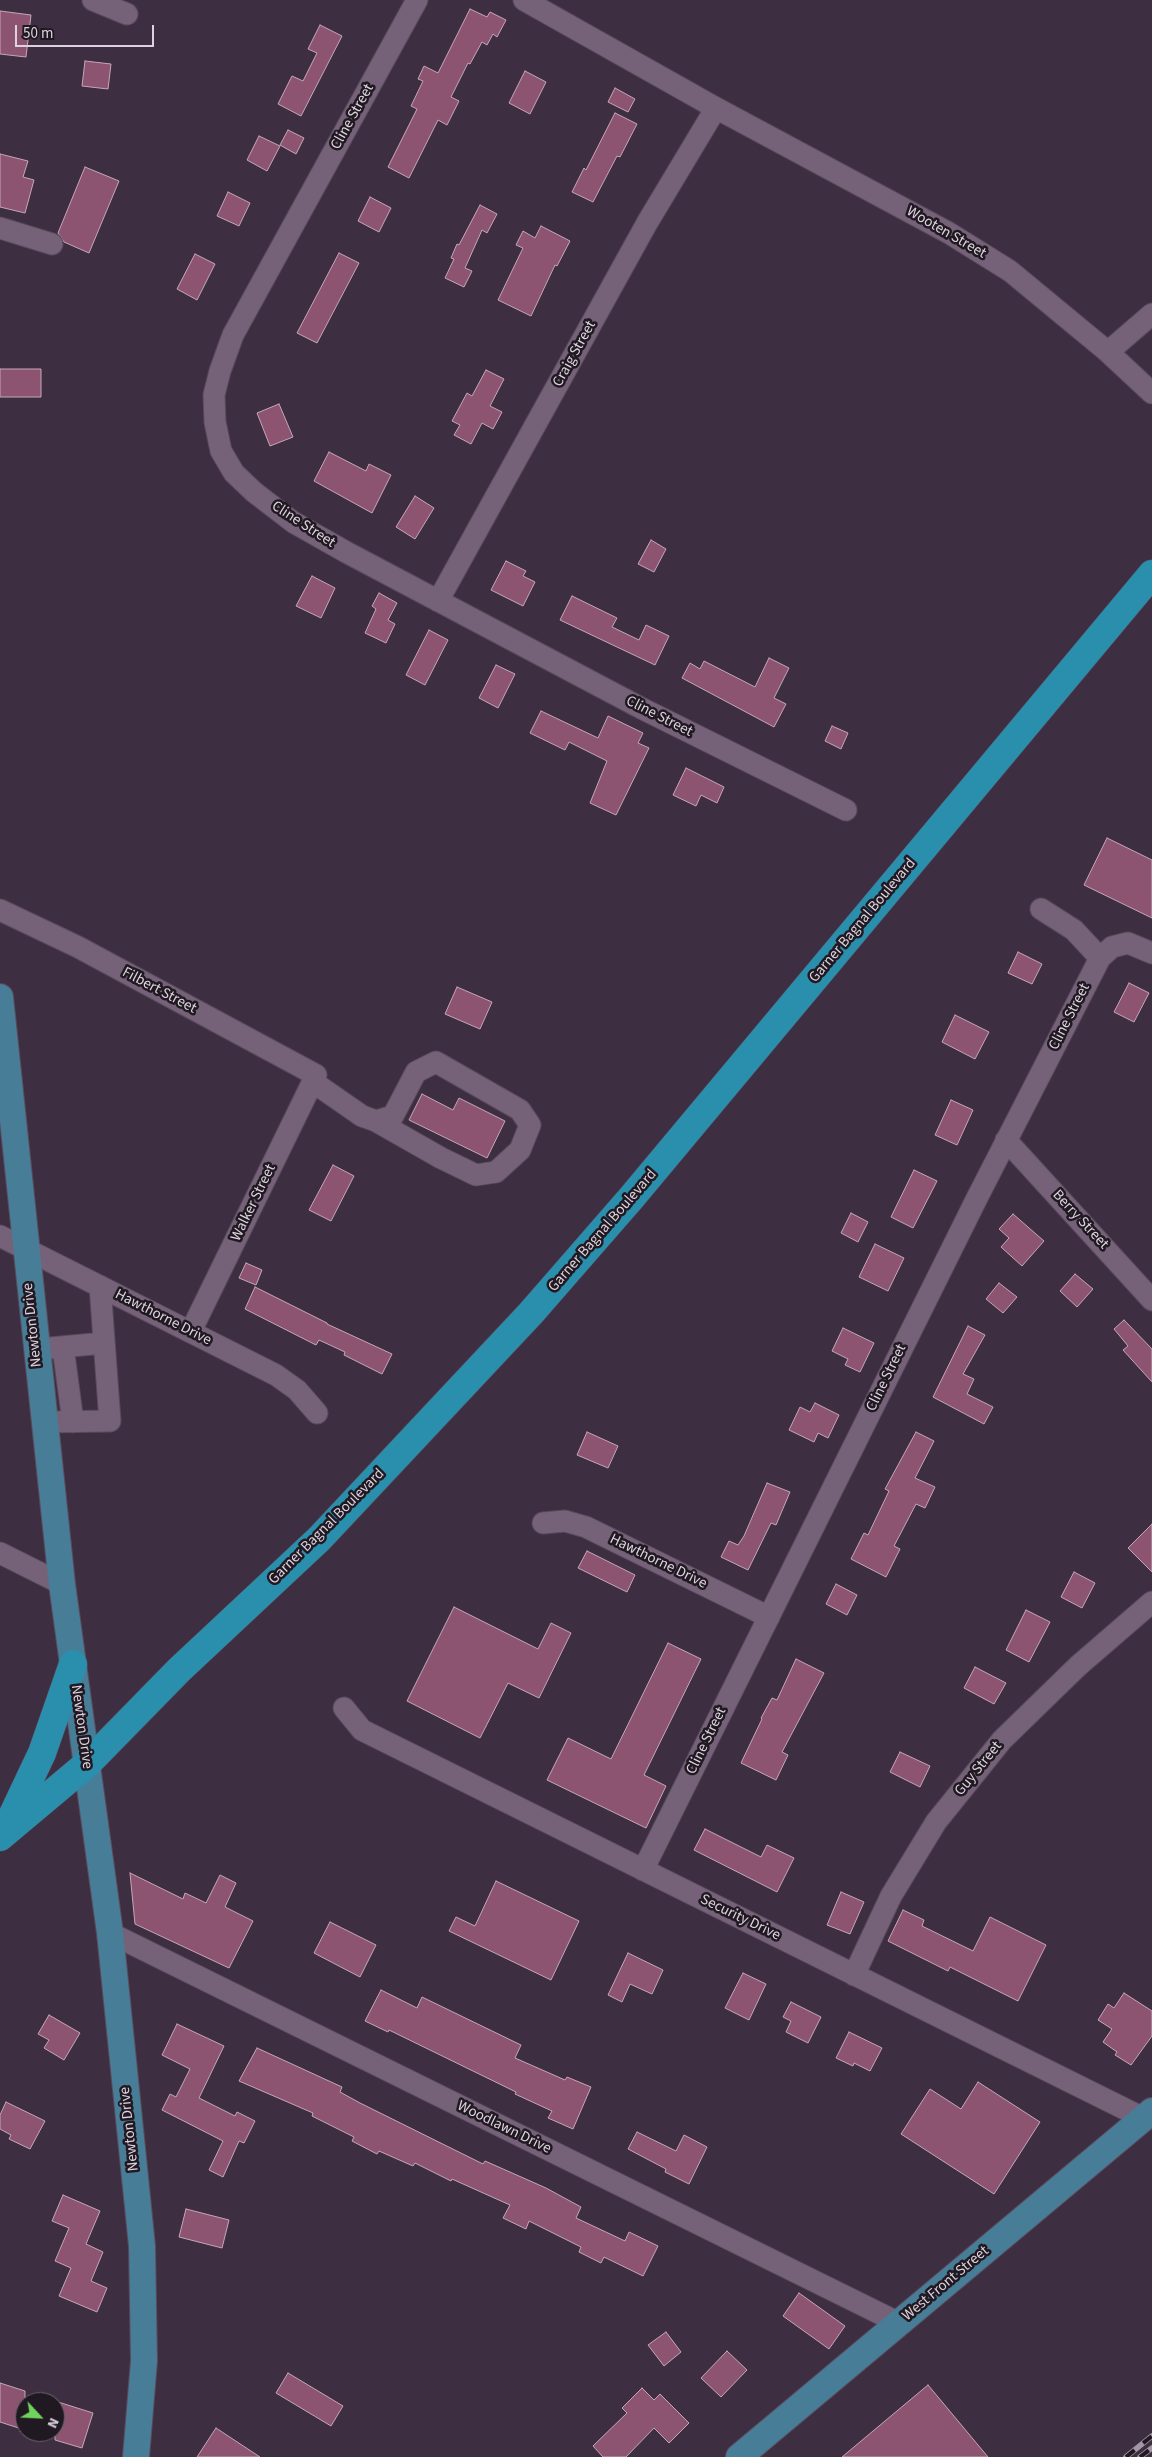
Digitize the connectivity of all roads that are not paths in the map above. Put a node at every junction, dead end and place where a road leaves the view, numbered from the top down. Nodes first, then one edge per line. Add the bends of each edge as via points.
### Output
1 (92, 0) edge
2 (417, 0) edge
3 (524, 0) edge
4 (127, 14) dead end
5 (716, 108) junction
6 (0, 228) edge
7 (52, 244) dead end
8 (1152, 314) edge
9 (1108, 352) junction
10 (1152, 393) edge
11 (1152, 574) edge
12 (438, 601) junction
13 (846, 810) dead end
14 (1041, 909) dead end
15 (0, 910) edge
16 (1152, 953) edge
17 (1100, 958) junction
18 (0, 997) edge
19 (315, 1079) junction
20 (376, 1121) junction
21 (1006, 1140) junction
22 (0, 1236) edge
23 (25, 1249) junction
24 (100, 1286) junction
25 (1152, 1300) edge
26 (191, 1331) junction
27 (104, 1343) junction
28 (63, 1347) junction
29 (36, 1349) junction
30 (317, 1413) dead end
31 (44, 1422) junction
32 (74, 1422) junction
33 (543, 1523) dead end
34 (0, 1553) edge
35 (62, 1584) junction
36 (1152, 1602) edge
37 (769, 1617) junction
38 (73, 1664) junction
39 (344, 1708) dead end
40 (87, 1764) junction
41 (2, 1836) edge
42 (644, 1870) junction
43 (110, 1933) junction
44 (854, 1974) junction
45 (1148, 2114) edge
46 (899, 2323) junction
47 (136, 2457) edge
48 (739, 2457) edge

1 - 4 street
2 - 12 street, Cline Street via 233,335 214,395 221,451 234,473 254,492 293,522
3 - 5 street
5 - 9 street, Wooten Street via 949,233 1010,271
5 - 12 street, Craig Street via 648,223
6 - 7 street
8 - 9 street
9 - 10 street, Wooten Street
11 - 40 highway, Garner Bagnal Boulevard via 632,1197 531,1313 319,1539 179,1670
12 - 13 street, Cline Street via 641,708
14 - 17 street via 1074,930
15 - 19 street, Filbert Street via 78,947
16 - 17 street via 1128,943 1112,947
17 - 21 street, Cline Street
18 - 23 main road, Newton Drive
19 - 20 street, Filbert Street via 362,1116
19 - 26 street, Walker Street
20 - 20 street, Filbert Street via 393,1116 416,1072 436,1062 520,1110 530,1125 520,1150 496,1172 476,1175
21 - 25 street, Berry Street
21 - 37 street, Cline Street
22 - 23 street, Hawthorne Drive
23 - 24 street, Hawthorne Drive
23 - 29 main road, Newton Drive
24 - 26 street, Hawthorne Drive
24 - 27 street
26 - 30 street, Hawthorne Drive via 276,1375 297,1390
27 - 28 street
27 - 32 street via 110,1421
28 - 29 street
28 - 32 street
29 - 31 main road, Newton Drive
31 - 32 street
31 - 35 main road, Newton Drive
33 - 37 street, Hawthorne Drive via 565,1521 586,1527
34 - 35 street
35 - 38 main road, Newton Drive
36 - 44 street, Guy Street via 1078,1666 996,1747 936,1822 892,1896
37 - 42 street, Cline Street
38 - 40 main road, Newton Drive
38 - 41 highway via 42,1753
39 - 42 street, Security Drive via 362,1730
40 - 41 highway, Garner Bagnal Boulevard
40 - 43 main road, Newton Drive
42 - 44 street, Security Drive
43 - 46 street, Woodlawn Drive
43 - 47 main road, Newton Drive via 142,2246 144,2361
44 - 45 street, Security Drive
45 - 46 main road, West Front Street
46 - 48 main road, West Front Street

